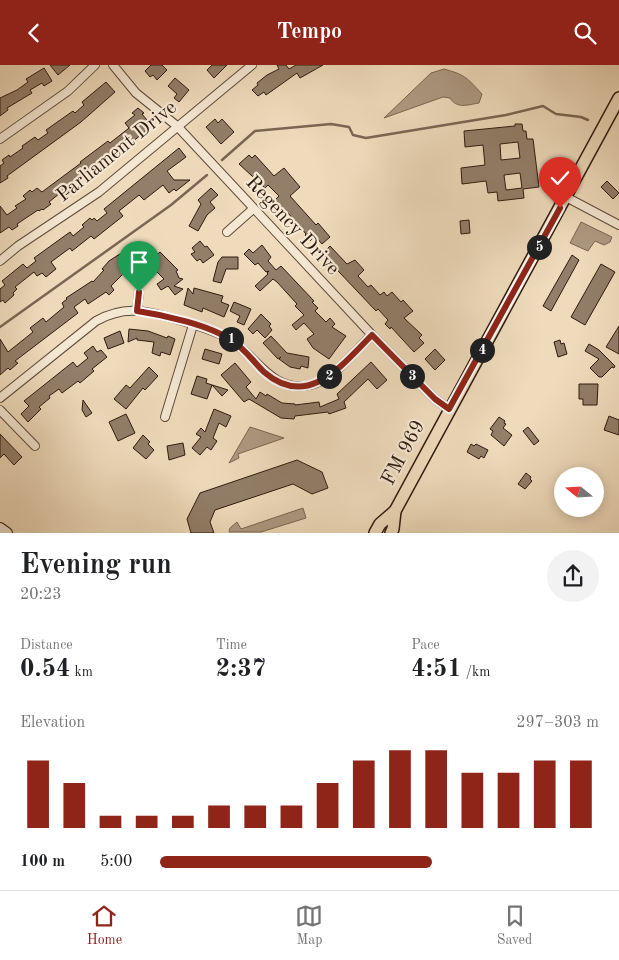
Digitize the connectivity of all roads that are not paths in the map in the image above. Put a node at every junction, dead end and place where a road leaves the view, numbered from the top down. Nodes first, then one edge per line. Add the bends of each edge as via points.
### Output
1 (95, 65) edge
2 (113, 65) edge
3 (250, 65) edge
4 (619, 98) edge
5 (176, 126) junction
6 (0, 139) edge
7 (566, 197) junction
8 (253, 209) junction
9 (619, 225) edge
10 (227, 232) dead end
11 (1, 258) edge
12 (139, 292) dead end
13 (137, 311) junction
14 (193, 325) junction
15 (372, 335) junction
16 (0, 398) edge
17 (449, 409) junction
18 (0, 410) edge
19 (165, 417) dead end
20 (35, 447) dead end
21 (395, 511) junction
22 (0, 528) edge
23 (8, 533) edge
24 (375, 533) edge
25 (391, 533) edge

1 - 6 street via 68,91
2 - 5 street, Regency Drive via 136,93
3 - 5 street, Parliament Drive
4 - 7 main road, FM 969 / FM 969
5 - 8 street, Regency Drive
5 - 11 street, Parliament Drive via 99,192
7 - 9 street
7 - 17 main road, FM 969 / FM 969
8 - 10 street
8 - 15 street, Regency Drive
12 - 13 street
13 - 14 street
13 - 16 street via 109,314 96,321
14 - 15 street via 230,339 274,379 298,386 310,385 332,374
14 - 19 street
15 - 17 street, Regency Drive
17 - 21 main road, FM 969 / FM 969
18 - 20 street
21 - 24 main road, FM 969 / FM 969
21 - 25 main road, FM 969 / FM 969
22 - 23 main road

